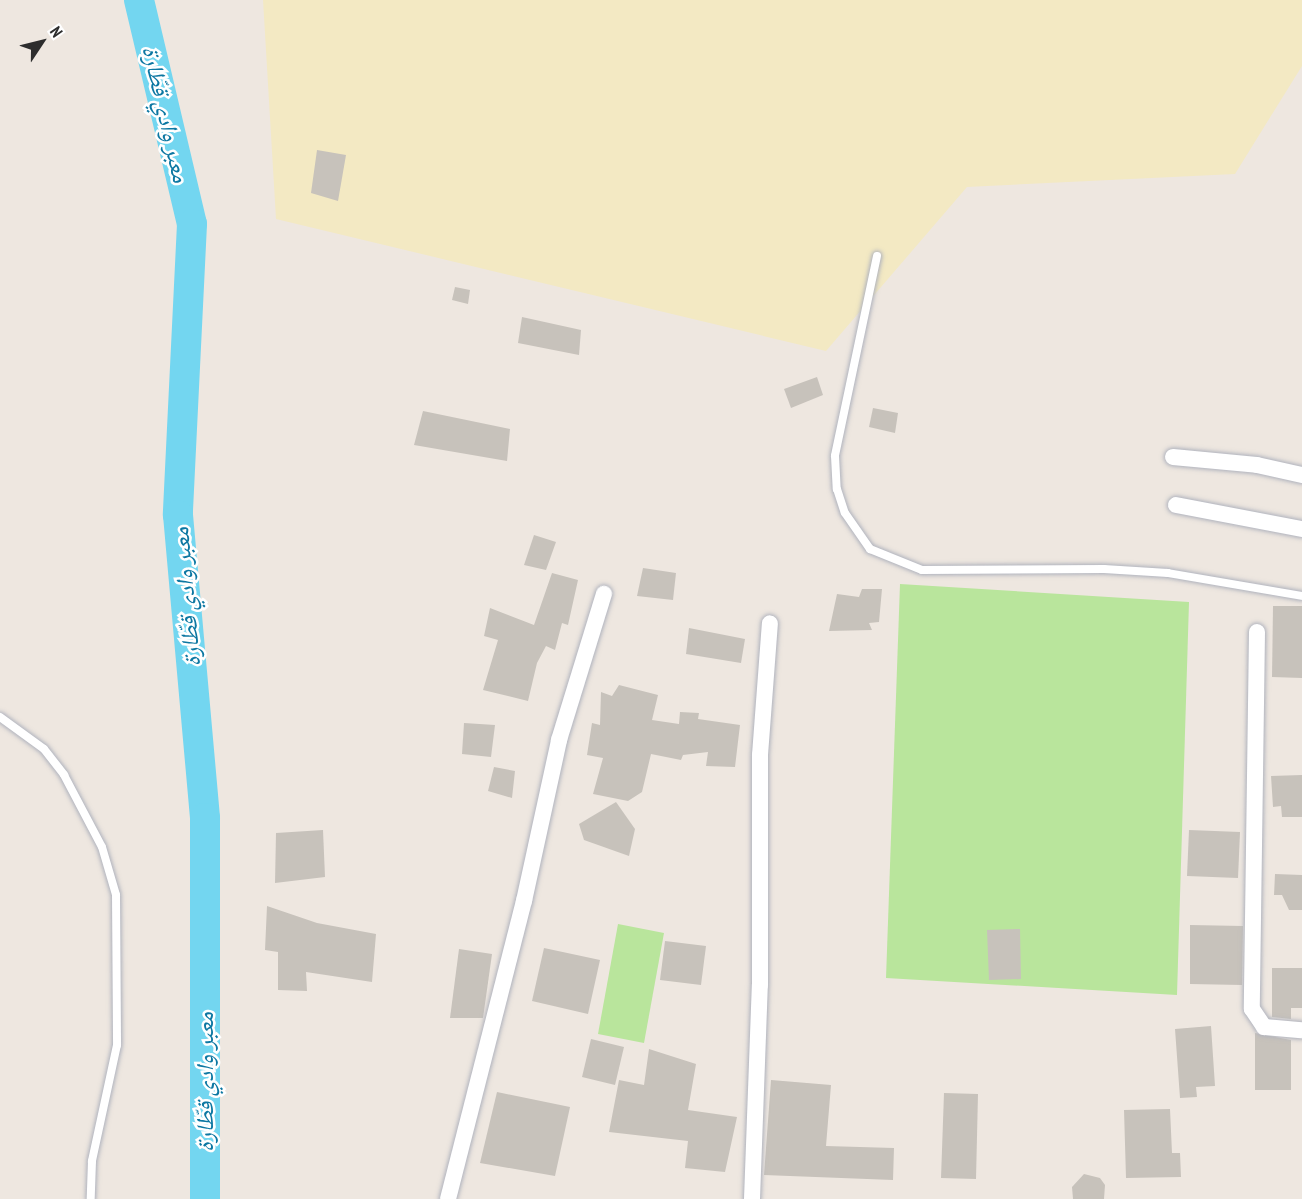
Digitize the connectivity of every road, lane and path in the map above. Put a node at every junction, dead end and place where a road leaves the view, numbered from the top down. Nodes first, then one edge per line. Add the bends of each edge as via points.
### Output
1 (877, 256) dead end
2 (1173, 457) dead end
3 (1302, 475) edge
4 (1176, 505) dead end
5 (1302, 529) edge
6 (604, 594) dead end
7 (1302, 596) edge
8 (770, 623) dead end
9 (1257, 632) dead end
10 (0, 717) edge
11 (1302, 1030) edge
12 (91, 1199) edge
13 (447, 1199) edge
14 (752, 1199) edge

1 - 7 lane via 835,456 837,489 845,513 870,549 899,565 922,570 1104,568 1168,573
2 - 3 street via 1257,465
4 - 5 street
6 - 13 street via 559,740 524,901
8 - 14 street via 760,755 760,985
9 - 11 street via 1252,1009 1264,1027
10 - 12 lane via 44,749 64,775 102,847 116,896 117,1045 92,1161

